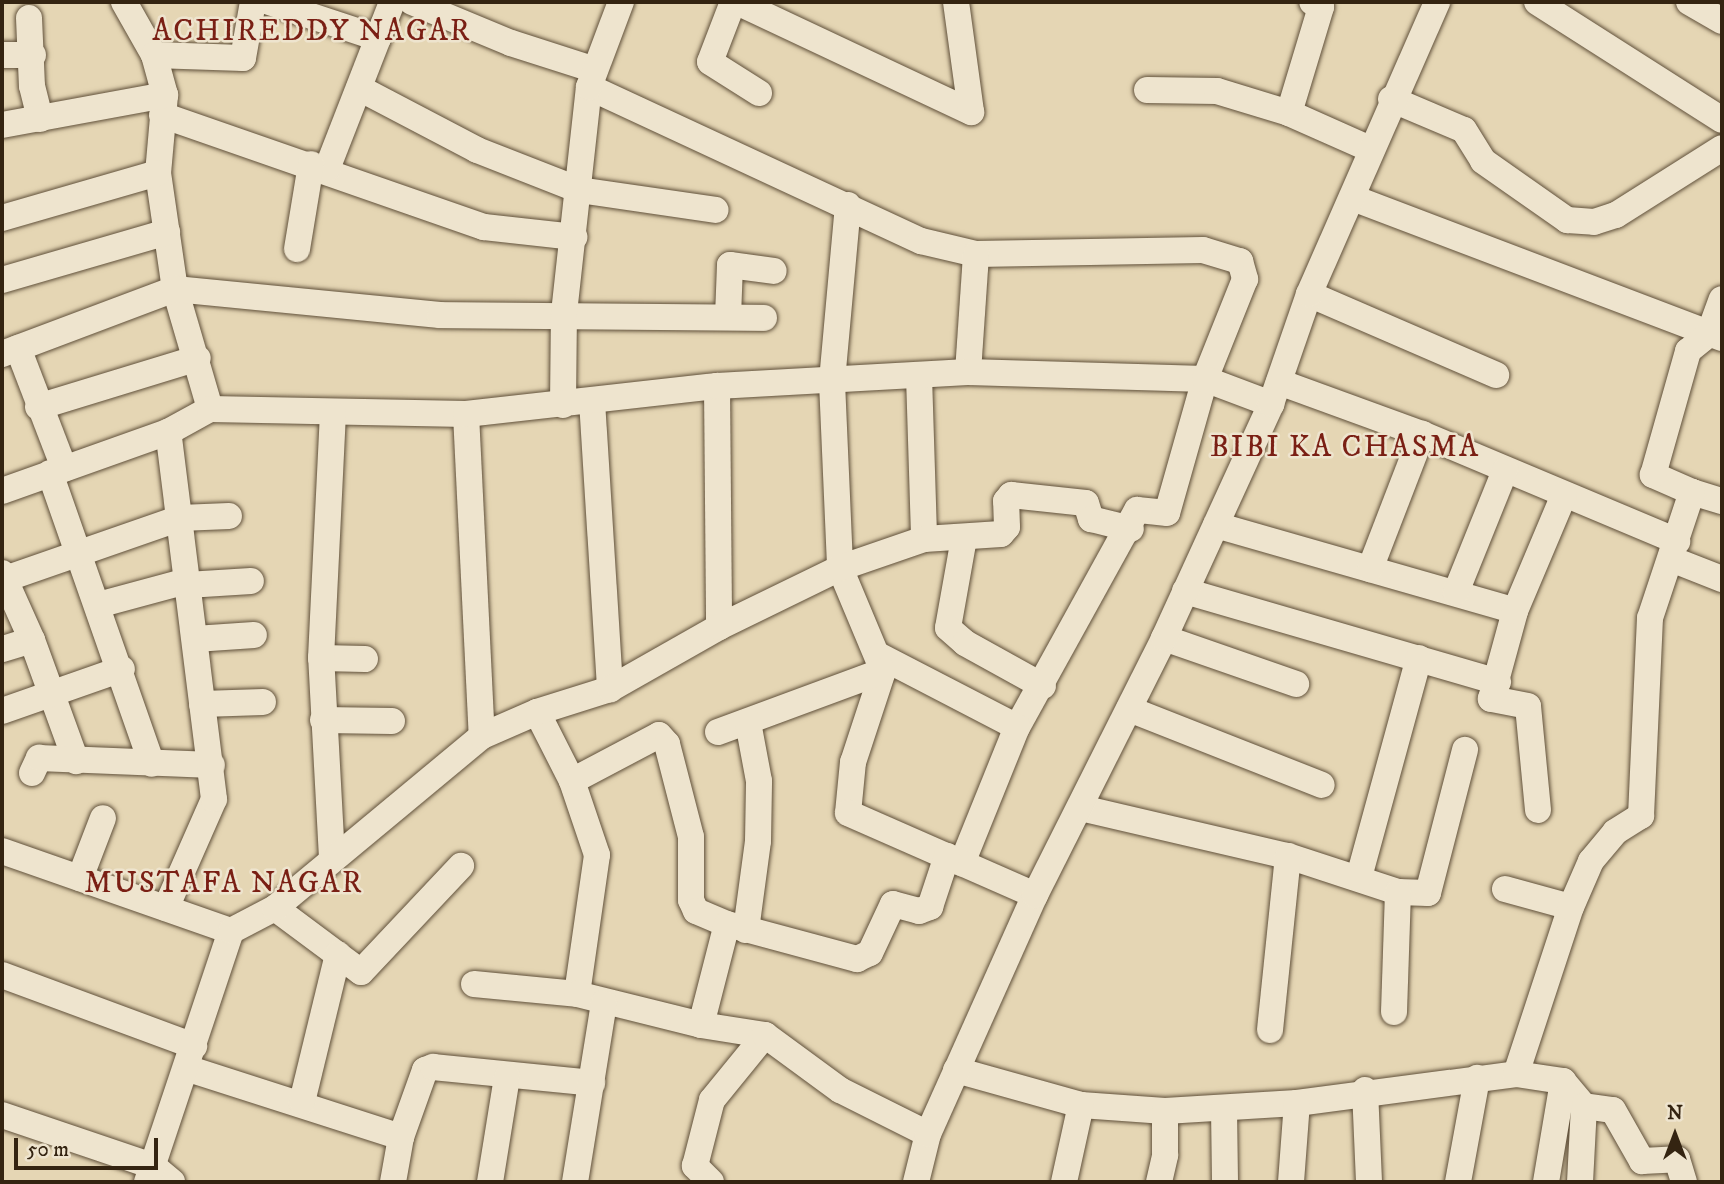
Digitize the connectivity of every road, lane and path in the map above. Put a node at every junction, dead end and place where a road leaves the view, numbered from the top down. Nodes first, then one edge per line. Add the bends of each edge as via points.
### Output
1 (124, 2) edge
2 (253, 2) edge
3 (269, 2) edge
4 (392, 2) edge
5 (412, 2) edge
6 (621, 2) edge
7 (735, 2) edge
8 (956, 2) edge
9 (1437, 2) edge
10 (1536, 2) edge
11 (1689, 2) edge
12 (1319, 4) edge
13 (29, 18) dead end
14 (1722, 21) edge
15 (378, 38) junction
16 (2, 55) edge
17 (33, 55) junction
18 (154, 55) junction
19 (592, 79) junction
20 (359, 88) junction
21 (1147, 90) dead end
22 (759, 93) dead end
23 (1391, 99) junction
24 (163, 105) junction
25 (1289, 113) junction
26 (40, 119) junction
27 (1722, 120) edge
28 (2, 125) edge
29 (1722, 148) edge
30 (1370, 149) junction
31 (319, 166) junction
32 (158, 173) junction
33 (579, 190) junction
34 (1353, 198) junction
35 (848, 205) junction
36 (716, 210) dead end
37 (2, 218) edge
38 (167, 232) junction
39 (574, 237) junction
40 (298, 249) dead end
41 (976, 254) junction
42 (774, 271) dead end
43 (4, 273) edge
44 (175, 289) junction
45 (1309, 294) junction
46 (1722, 299) edge
47 (564, 313) junction
48 (728, 317) junction
49 (764, 318) dead end
50 (1716, 336) edge
51 (10, 351) edge
52 (198, 359) junction
53 (968, 372) junction
54 (1496, 375) dead end
55 (919, 376) junction
56 (1205, 379) junction
57 (832, 382) junction
58 (717, 386) junction
59 (1275, 393) junction
60 (592, 401) junction
61 (563, 405) junction
62 (38, 407) junction
63 (209, 409) junction
64 (333, 414) junction
65 (466, 414) junction
66 (168, 432) junction
67 (1422, 434) junction
68 (57, 471) junction
69 (1505, 471) junction
70 (2, 491) edge
71 (1692, 492) junction
72 (1564, 495) junction
73 (1722, 501) edge
74 (229, 516) dead end
75 (180, 518) junction
76 (1216, 525) junction
77 (1130, 529) junction
78 (964, 538) junction
79 (924, 539) junction
80 (1674, 550) junction
81 (81, 551) junction
82 (840, 568) junction
83 (1370, 569) junction
84 (3, 576) edge
85 (1722, 579) edge
86 (251, 581) dead end
87 (187, 583) junction
88 (1185, 591) junction
89 (1456, 593) junction
90 (98, 605) junction
91 (1516, 611) junction
92 (719, 627) junction
93 (254, 635) dead end
94 (1164, 638) junction
95 (195, 639) junction
96 (32, 640) junction
97 (2, 649) edge
98 (321, 657) junction
99 (365, 659) dead end
100 (1419, 659) junction
101 (881, 663) junction
102 (122, 669) junction
103 (1498, 682) junction
104 (1296, 684) dead end
105 (1043, 686) junction
106 (610, 689) junction
107 (54, 693) junction
108 (262, 702) dead end
109 (202, 704) junction
110 (1129, 709) junction
111 (2, 711) edge
112 (537, 712) junction
113 (323, 720) junction
114 (392, 721) dead end
115 (748, 722) junction
116 (1017, 727) junction
117 (718, 732) dead end
118 (482, 736) junction
119 (1465, 750) dead end
120 (76, 761) junction
121 (152, 764) junction
122 (212, 765) junction
123 (32, 773) dead end
124 (572, 781) junction
125 (1322, 785) dead end
126 (1081, 808) junction
127 (1538, 810) dead end
128 (103, 818) dead end
129 (2, 851) edge
130 (1288, 856) junction
131 (332, 858) junction
132 (954, 860) junction
133 (461, 866) dead end
134 (1359, 877) junction
135 (80, 878) junction
136 (1505, 889) dead end
137 (1398, 891) junction
138 (1035, 895) junction
139 (1571, 907) junction
140 (166, 908) junction
141 (275, 908) junction
142 (737, 927) junction
143 (231, 931) junction
144 (338, 954) junction
145 (2, 975) edge
146 (474, 984) dead end
147 (577, 994) junction
148 (604, 1003) junction
149 (1394, 1012) dead end
150 (701, 1025) junction
151 (1270, 1030) dead end
152 (765, 1035) junction
153 (190, 1056) junction
154 (956, 1070) junction
155 (1516, 1074) junction
156 (507, 1077) junction
157 (1477, 1078) junction
158 (1563, 1081) junction
159 (592, 1083) junction
160 (1365, 1090) junction
161 (302, 1102) junction
162 (1297, 1103) junction
163 (1081, 1105) junction
164 (1584, 1106) junction
165 (1224, 1109) junction
166 (1165, 1111) junction
167 (2, 1115) edge
168 (928, 1134) junction
169 (401, 1137) junction
170 (158, 1177) edge
171 (393, 1182) edge
172 (490, 1182) edge
173 (575, 1182) edge
174 (711, 1182) edge
175 (916, 1182) edge
176 (1064, 1182) edge
177 (1159, 1182) edge
178 (1225, 1182) edge
179 (1291, 1182) edge
180 (1369, 1182) edge
181 (1458, 1182) edge
182 (1546, 1182) edge
183 (1580, 1182) edge
184 (1684, 1182) edge

1 - 18 street
2 - 18 street via 243,58
3 - 15 street
4 - 15 street
5 - 19 street
6 - 19 street
7 - 8 street via 971,112
7 - 22 street via 710,62
9 - 23 street
10 - 27 street
11 - 14 street
12 - 25 street
13 - 17 street
15 - 20 street
16 - 17 street
17 - 26 street via 32,86
18 - 24 street
19 - 33 street
19 - 35 street
20 - 31 street
20 - 33 street via 477,150
21 - 25 street via 1217,91
23 - 29 street via 1464,130 1483,161 1567,220 1594,222 1616,215
23 - 30 street
24 - 26 street
24 - 31 street
24 - 32 street
25 - 30 street
26 - 28 street
30 - 34 street
31 - 39 street via 485,226
31 - 40 street
32 - 37 street
32 - 38 street
33 - 36 street
33 - 39 street
34 - 45 street
34 - 50 street
35 - 41 street via 920,241
35 - 57 street
38 - 43 street
38 - 44 street
39 - 47 street
41 - 53 street
41 - 56 street via 1203,250 1237,257 1245,279
42 - 48 street via 730,265
44 - 47 street via 440,315
44 - 51 street
44 - 52 street
45 - 54 street
45 - 59 street
46 - 50 street
47 - 48 street
47 - 61 street
48 - 49 street
50 - 71 street via 1688,351 1653,475
51 - 62 street
52 - 62 street
52 - 63 street
53 - 55 street
53 - 56 street
55 - 57 street
55 - 79 street
56 - 59 street
56 - 77 street via 1167,513 1143,507 1137,510
57 - 58 street
57 - 82 street
58 - 60 street
58 - 92 street
59 - 67 street
59 - 76 street
60 - 61 street
60 - 106 street
61 - 65 street
62 - 68 street
63 - 64 street
63 - 66 street
64 - 65 street
64 - 98 street
65 - 118 street
66 - 68 street
66 - 75 street
67 - 69 street
67 - 83 street
68 - 70 street
68 - 81 street
69 - 72 street
69 - 89 street
71 - 73 street
71 - 80 street
72 - 80 street
72 - 91 street
74 - 75 street
75 - 81 street
75 - 87 street
76 - 83 street
76 - 88 street
77 - 78 street via 1091,519 1086,503 1011,495 1006,501 1005,531
77 - 105 street
78 - 79 street
78 - 105 street via 948,628 965,643
79 - 82 street
80 - 85 street
80 - 139 street via 1650,618 1641,816 1615,832 1591,861
81 - 84 street
81 - 90 street
82 - 92 street
82 - 101 street
83 - 89 street
84 - 96 street
86 - 87 street
87 - 90 street
87 - 95 street
88 - 94 street
88 - 100 street
89 - 91 street
90 - 102 street
91 - 103 street
92 - 106 street
93 - 95 street
94 - 104 street
94 - 110 street
95 - 109 street
96 - 97 street
96 - 107 street
98 - 99 street
98 - 113 street
100 - 103 street
100 - 134 street
101 - 115 street
101 - 116 street
101 - 132 street via 853,762 848,813
102 - 107 street
102 - 121 street
103 - 127 street via 1491,699 1528,706
105 - 116 street
106 - 112 street
107 - 111 street
107 - 120 street
108 - 109 street
109 - 122 street
110 - 125 street
110 - 126 street
112 - 118 street
112 - 124 street
113 - 114 street
113 - 131 street
115 - 117 street
115 - 142 street via 759,781 758,841
116 - 132 street
118 - 131 street
119 - 137 street via 1428,893
120 - 121 street
120 - 123 street via 39,758
121 - 122 street
122 - 140 street via 211,809
124 - 142 street via 651,736 662,737 691,837 691,900 696,911
124 - 147 street via 597,855
126 - 130 street
126 - 138 street
128 - 135 street
129 - 135 street
130 - 134 street
130 - 151 street
131 - 141 street
132 - 138 street
132 - 142 street via 930,908 919,911 893,904 865,958
133 - 144 street via 361,972
134 - 137 street
135 - 140 street
136 - 139 street
137 - 149 street
138 - 154 street
139 - 155 street
140 - 143 street
141 - 143 street
141 - 144 street
142 - 150 street
143 - 153 street
144 - 161 street
145 - 153 street
146 - 147 street
147 - 148 street
148 - 150 street
148 - 159 street
150 - 152 street
152 - 168 street via 840,1090
152 - 174 street via 712,1100 695,1166
153 - 161 street
153 - 170 street
154 - 163 street
154 - 168 street
155 - 157 street
155 - 158 street
156 - 159 street
156 - 169 street via 433,1067 425,1070
156 - 172 street
157 - 160 street
157 - 181 street
158 - 164 street
158 - 182 street
159 - 173 street
160 - 162 street
160 - 180 street
161 - 169 street
162 - 165 street
162 - 179 street
163 - 166 street
163 - 176 street
164 - 183 street
164 - 184 street via 1612,1110 1642,1161 1677,1159
165 - 166 street
165 - 178 street
166 - 177 street via 1165,1154
167 - 170 street
168 - 175 street
169 - 171 street

